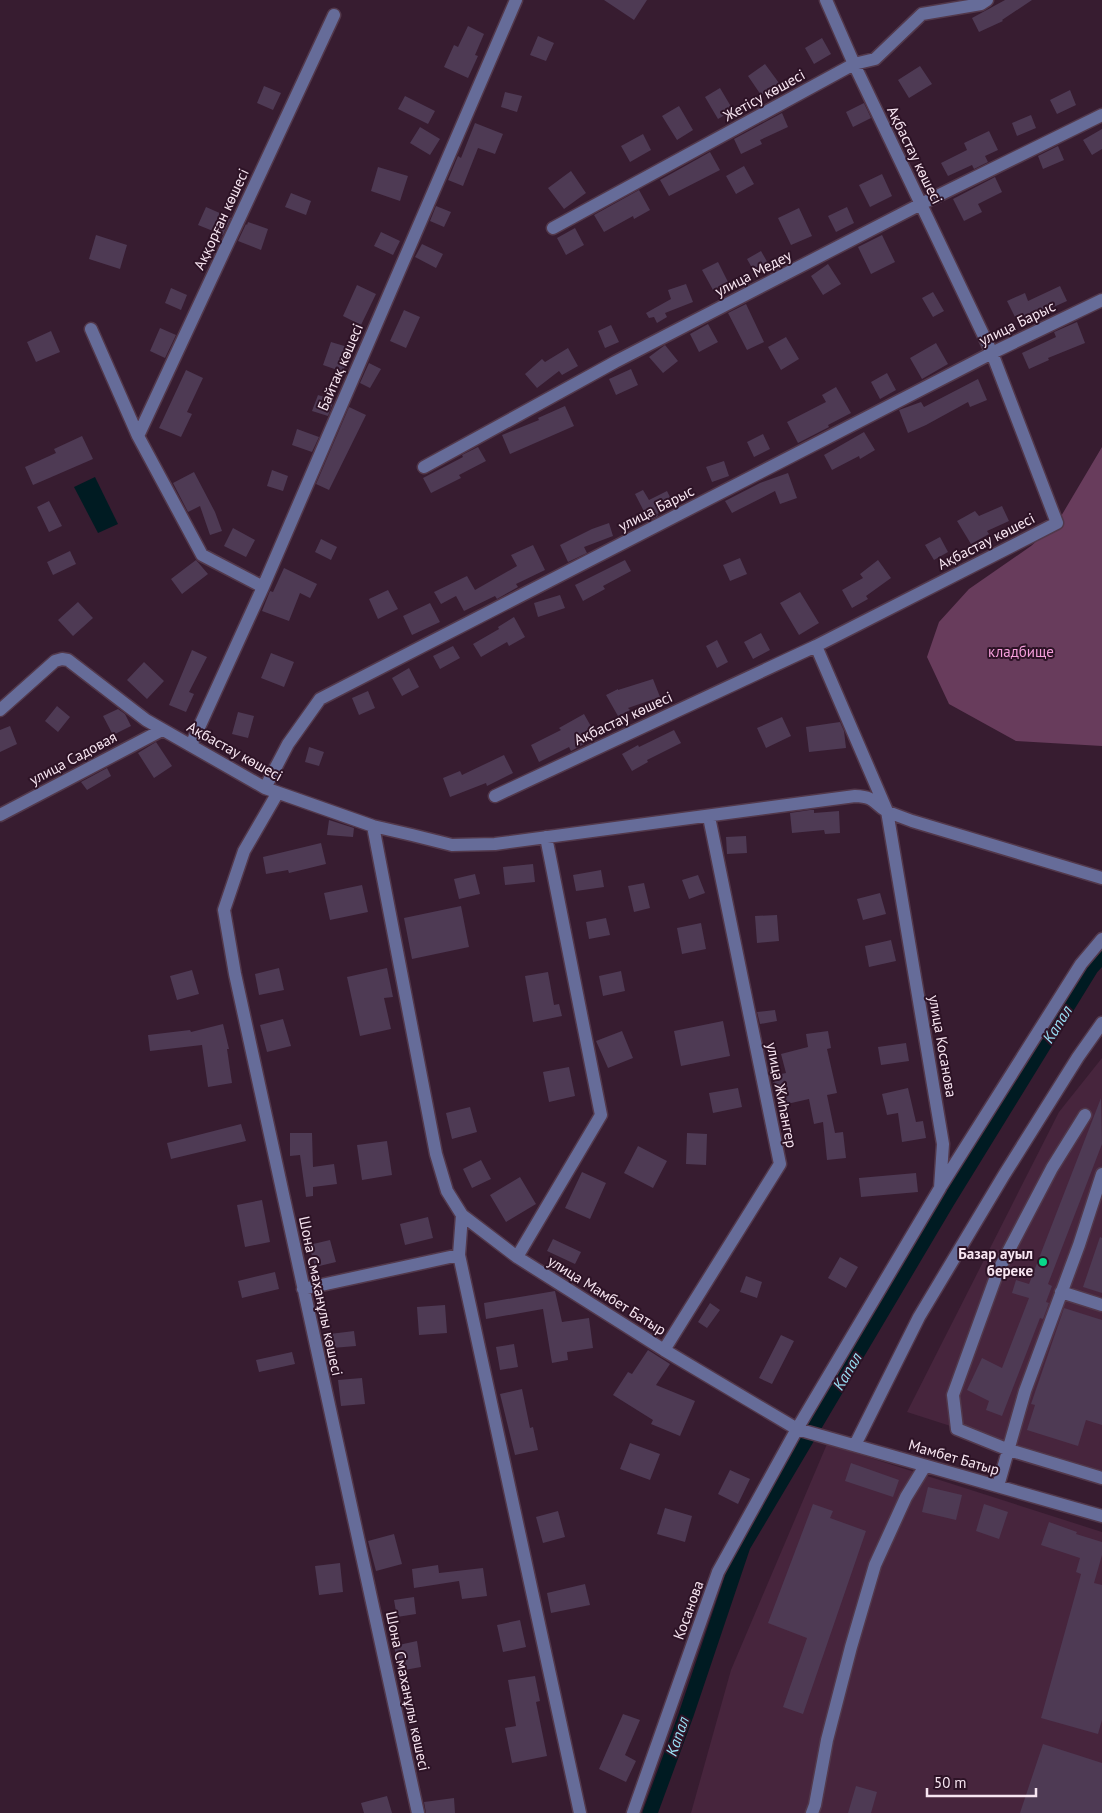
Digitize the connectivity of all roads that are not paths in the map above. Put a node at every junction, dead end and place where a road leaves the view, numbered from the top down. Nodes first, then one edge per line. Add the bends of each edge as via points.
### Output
1 (516, 0) edge
2 (826, 0) edge
3 (988, 0) edge
4 (334, 15) dead end
5 (854, 64) junction
6 (1102, 115) edge
7 (921, 204) junction
8 (553, 228) dead end
9 (1102, 300) edge
10 (91, 329) dead end
11 (992, 353) junction
12 (138, 436) junction
13 (424, 467) dead end
14 (263, 587) junction
15 (816, 646) junction
16 (0, 710) edge
17 (162, 730) junction
18 (190, 745) junction
19 (271, 791) junction
20 (495, 796) dead end
21 (887, 811) junction
22 (0, 815) edge
23 (709, 817) junction
24 (373, 826) junction
25 (546, 838) junction
26 (1102, 878) edge
27 (1102, 940) edge
28 (1102, 1023) edge
29 (1085, 1115) dead end
30 (1102, 1174) edge
31 (940, 1188) junction
32 (462, 1215) junction
33 (459, 1255) junction
34 (516, 1257) junction
35 (303, 1289) junction
36 (1061, 1292) junction
37 (1102, 1306) edge
38 (664, 1350) junction
39 (797, 1429) junction
40 (855, 1445) junction
41 (1009, 1450) junction
42 (925, 1466) junction
43 (1102, 1478) edge
44 (998, 1486) junction
45 (1102, 1516) edge
46 (418, 1813) edge
47 (580, 1813) edge
48 (633, 1813) edge
49 (812, 1813) edge

1 - 14 street, Байтақ көшесі
2 - 5 street, Ақбастау көшесі
3 - 5 street, Жетісу көшесі via 922,14 875,59
4 - 12 street, Аққорған көшесі
5 - 7 street, Ақбастау көшесі
5 - 8 street, Жетісу көшесі
6 - 7 street, улица Медеу
7 - 11 street, Ақбастау көшесі
7 - 13 street, улица Медеу via 615,362
9 - 11 street, улица Барыс
10 - 12 street
11 - 15 street, Ақбастау көшесі via 1057,523
11 - 19 street, улица Барыс via 320,699 288,744
12 - 14 street via 202,555
14 - 18 street, Байтақ көшесі
15 - 20 street, Ақбастау көшесі
15 - 21 street, улица Косанова
16 - 17 street, Ақбастау көшесі via 42,671 62,659 81,669
17 - 18 street, Ақбастау көшесі
17 - 22 street, улица Садовая
18 - 19 street, Ақбастау көшесі
19 - 24 street, Ақбастау көшесі
19 - 35 street, Шона Смаханұлы көшесі via 244,851 224,910
21 - 23 street, Ақбастау көшесі via 872,798 855,796
21 - 26 street, Ақбастау көшесі
21 - 31 street, улица Косанова via 943,1144
23 - 25 street, Ақбастау көшесі
23 - 38 street, улица Жиhангер via 780,1164
24 - 25 street, Ақбастау көшесі via 452,845
24 - 32 street, улица Мамбет Батыр via 436,1154 447,1191
25 - 34 street via 600,1114
27 - 31 street via 1081,964
28 - 40 street via 1008,1168 920,1316
29 - 41 street via 1052,1168 998,1271 953,1395 957,1429
30 - 36 street
31 - 39 street, улица Косанова
32 - 33 street
32 - 34 street, улица Мамбет Батыр
33 - 35 street
33 - 47 street
34 - 38 street, улица Мамбет Батыр
35 - 46 street, Шона Смаханұлы көшесі
36 - 37 street
36 - 41 street via 1025,1391
38 - 39 street, улица Мамбет Батыр
39 - 40 street, Мамбет Батыр
39 - 48 street, Косанова via 718,1572
40 - 42 street, Мамбет Батыр
41 - 43 street
41 - 44 street
42 - 44 street, Мамбет Батыр
42 - 49 street via 906,1497 875,1565 836,1703
44 - 45 street, Мамбет Батыр

